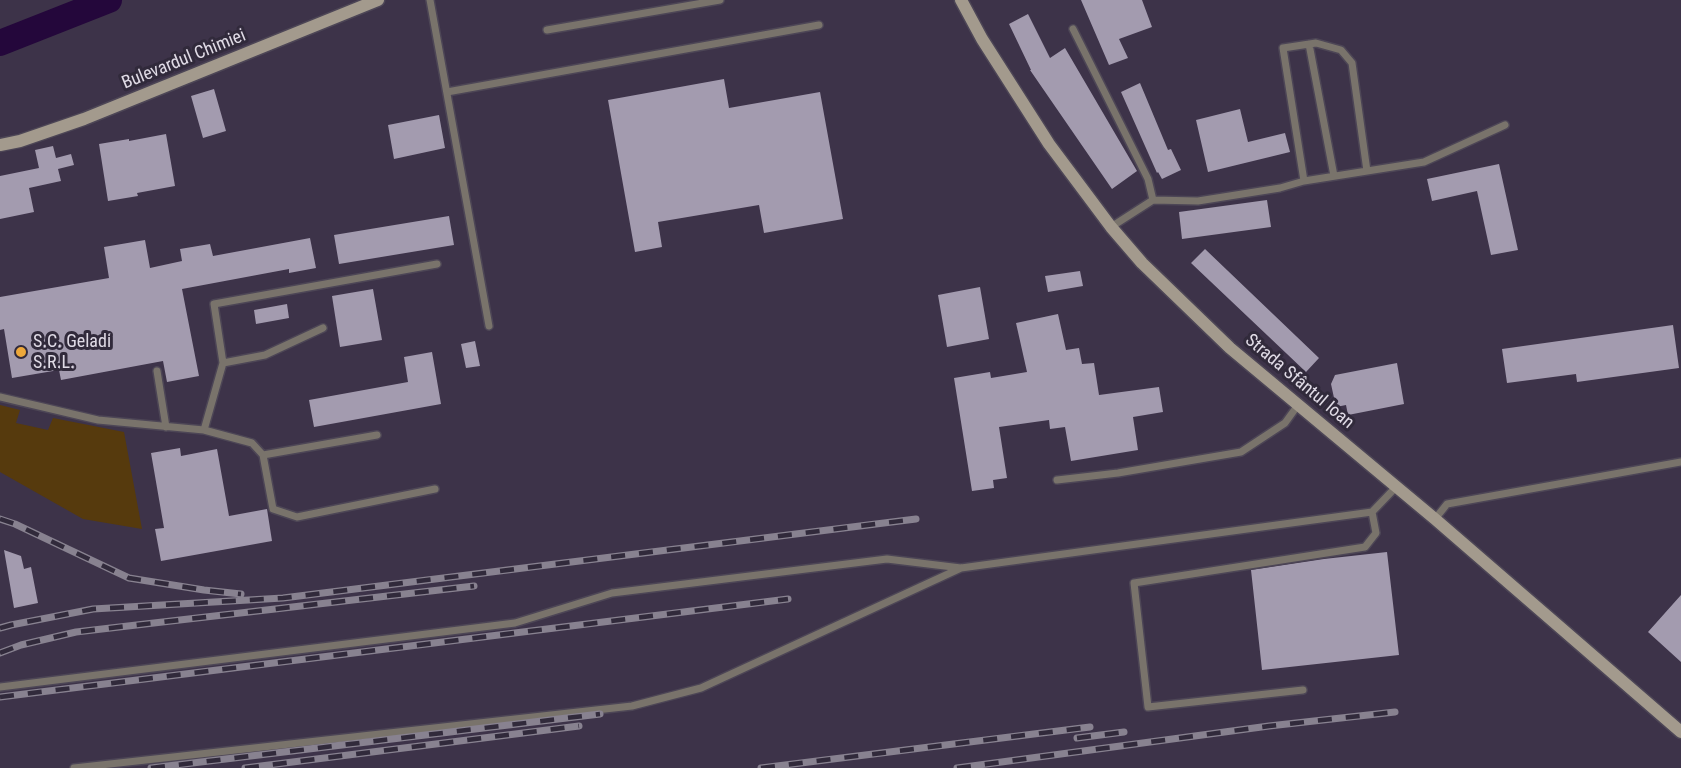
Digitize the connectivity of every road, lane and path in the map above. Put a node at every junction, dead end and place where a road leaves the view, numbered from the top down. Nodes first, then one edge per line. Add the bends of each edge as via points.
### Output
1 (378, 0) edge
2 (429, 0) edge
3 (720, 0) edge
4 (961, 0) edge
5 (819, 25) dead end
6 (548, 30) dead end
7 (1073, 30) dead end
8 (1309, 44) junction
9 (447, 92) junction
10 (1506, 125) dead end
11 (0, 145) edge
12 (1367, 171) junction
13 (1334, 176) junction
14 (1304, 181) junction
15 (1153, 200) junction
16 (1111, 227) junction
17 (437, 264) dead end
18 (489, 326) dead end
19 (323, 328) dead end
20 (223, 363) junction
21 (157, 371) dead end
22 (0, 397) edge
23 (1298, 405) junction
24 (166, 427) junction
25 (204, 430) junction
26 (377, 435) dead end
27 (263, 455) junction
28 (1681, 462) edge
29 (1057, 480) dead end
30 (1397, 486) junction
31 (435, 489) dead end
32 (1372, 512) junction
33 (1435, 519) junction
34 (961, 568) junction
35 (0, 687) edge
36 (1303, 690) dead end
37 (1681, 732) edge
38 (74, 768) edge

1 - 11 main road, Bulevardul Chimiei via 84,119
2 - 9 lane
3 - 6 lane
4 - 16 main road, Strada Sfântul Ioan via 1042,134
5 - 9 lane
7 - 15 lane via 1148,179
8 - 12 lane via 1341,50 1352,63
8 - 13 lane
8 - 14 lane via 1283,48
9 - 18 lane
10 - 12 lane via 1424,162
12 - 13 lane
13 - 14 lane
14 - 15 lane via 1198,201
15 - 16 lane
16 - 23 main road, Strada Sfântul Ioan via 1142,263 1222,340
17 - 20 lane via 214,304
19 - 20 lane via 265,356
20 - 25 lane
21 - 24 lane
22 - 24 lane via 98,420
23 - 29 lane via 1285,423 1241,452
23 - 30 main road, Strada Sfântul Ioan
24 - 25 lane
25 - 27 lane via 252,443
26 - 27 lane
27 - 31 lane via 273,509 297,517
28 - 33 lane via 1447,504
30 - 32 lane
30 - 33 main road, Strada Sfântul Ioan
32 - 34 lane
32 - 36 lane via 1376,534 1365,547 1134,583 1148,707
33 - 37 main road, Strada Sfântul Ioan
34 - 35 lane via 887,559 612,593 515,623
34 - 38 lane via 701,688 632,706

